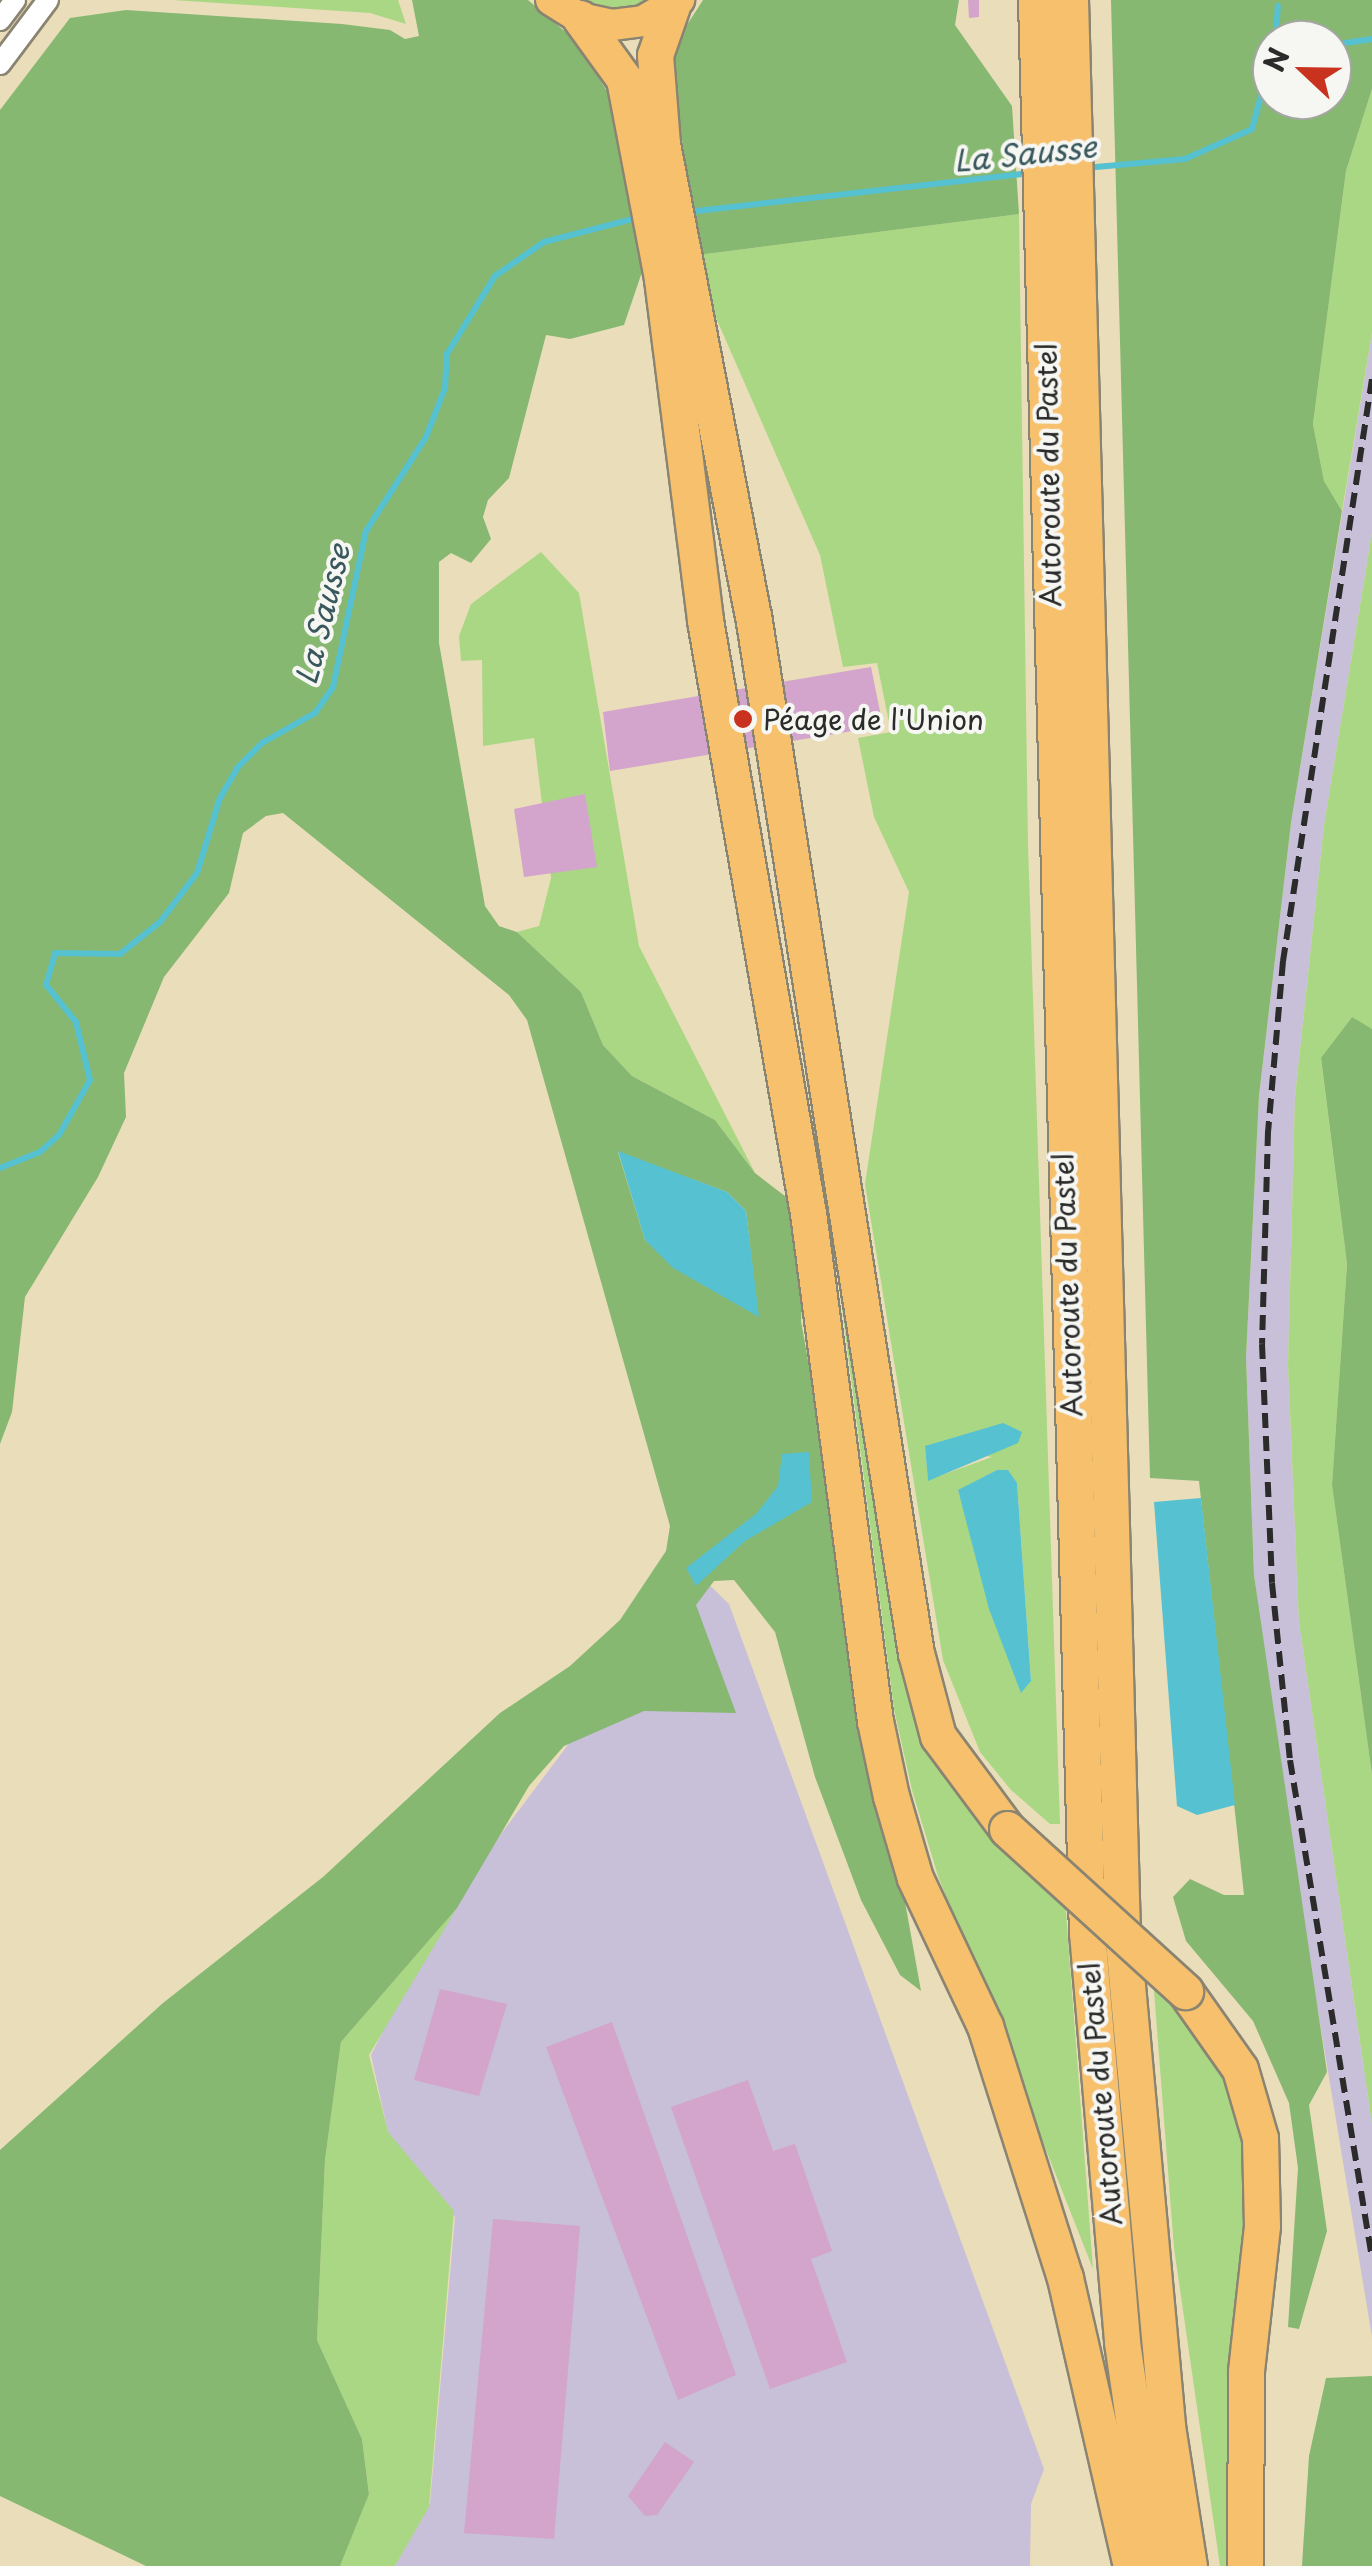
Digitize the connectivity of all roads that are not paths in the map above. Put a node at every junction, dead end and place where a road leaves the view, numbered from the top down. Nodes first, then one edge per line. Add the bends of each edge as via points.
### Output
1 (15, 0) edge
2 (48, 0) edge
3 (1036, 0) edge
4 (1070, 0) edge
5 (675, 3) edge
6 (566, 9) edge
7 (0, 20) edge
8 (0, 64) edge
9 (1057, 132) junction
10 (650, 146) junction
11 (1058, 210) junction
12 (675, 277) junction
13 (1132, 2566) edge
14 (1154, 2566) edge
15 (1189, 2566) edge
16 (1244, 2566) edge

1 - 7 street
2 - 8 street
3 - 9 highway, Autoroute du Pastel
4 - 9 highway, Autoroute du Pastel
5 - 6 main road via 628,24
5 - 10 highway via 654,68
6 - 10 highway via 624,79
9 - 11 highway, Autoroute du Pastel
10 - 12 highway
11 - 14 highway, Autoroute du Pastel via 1088,1932 1120,2323
11 - 15 highway, Autoroute du Pastel via 1125,1988 1167,2426
12 - 13 highway via 704,620 808,1212 875,1721 916,1878 985,2026 1065,2278
12 - 16 highway, bridge via 797,878 916,1653 938,1736 1007,1829 1185,1991 1240,2069 1260,2138 1262,2226 1246,2390

